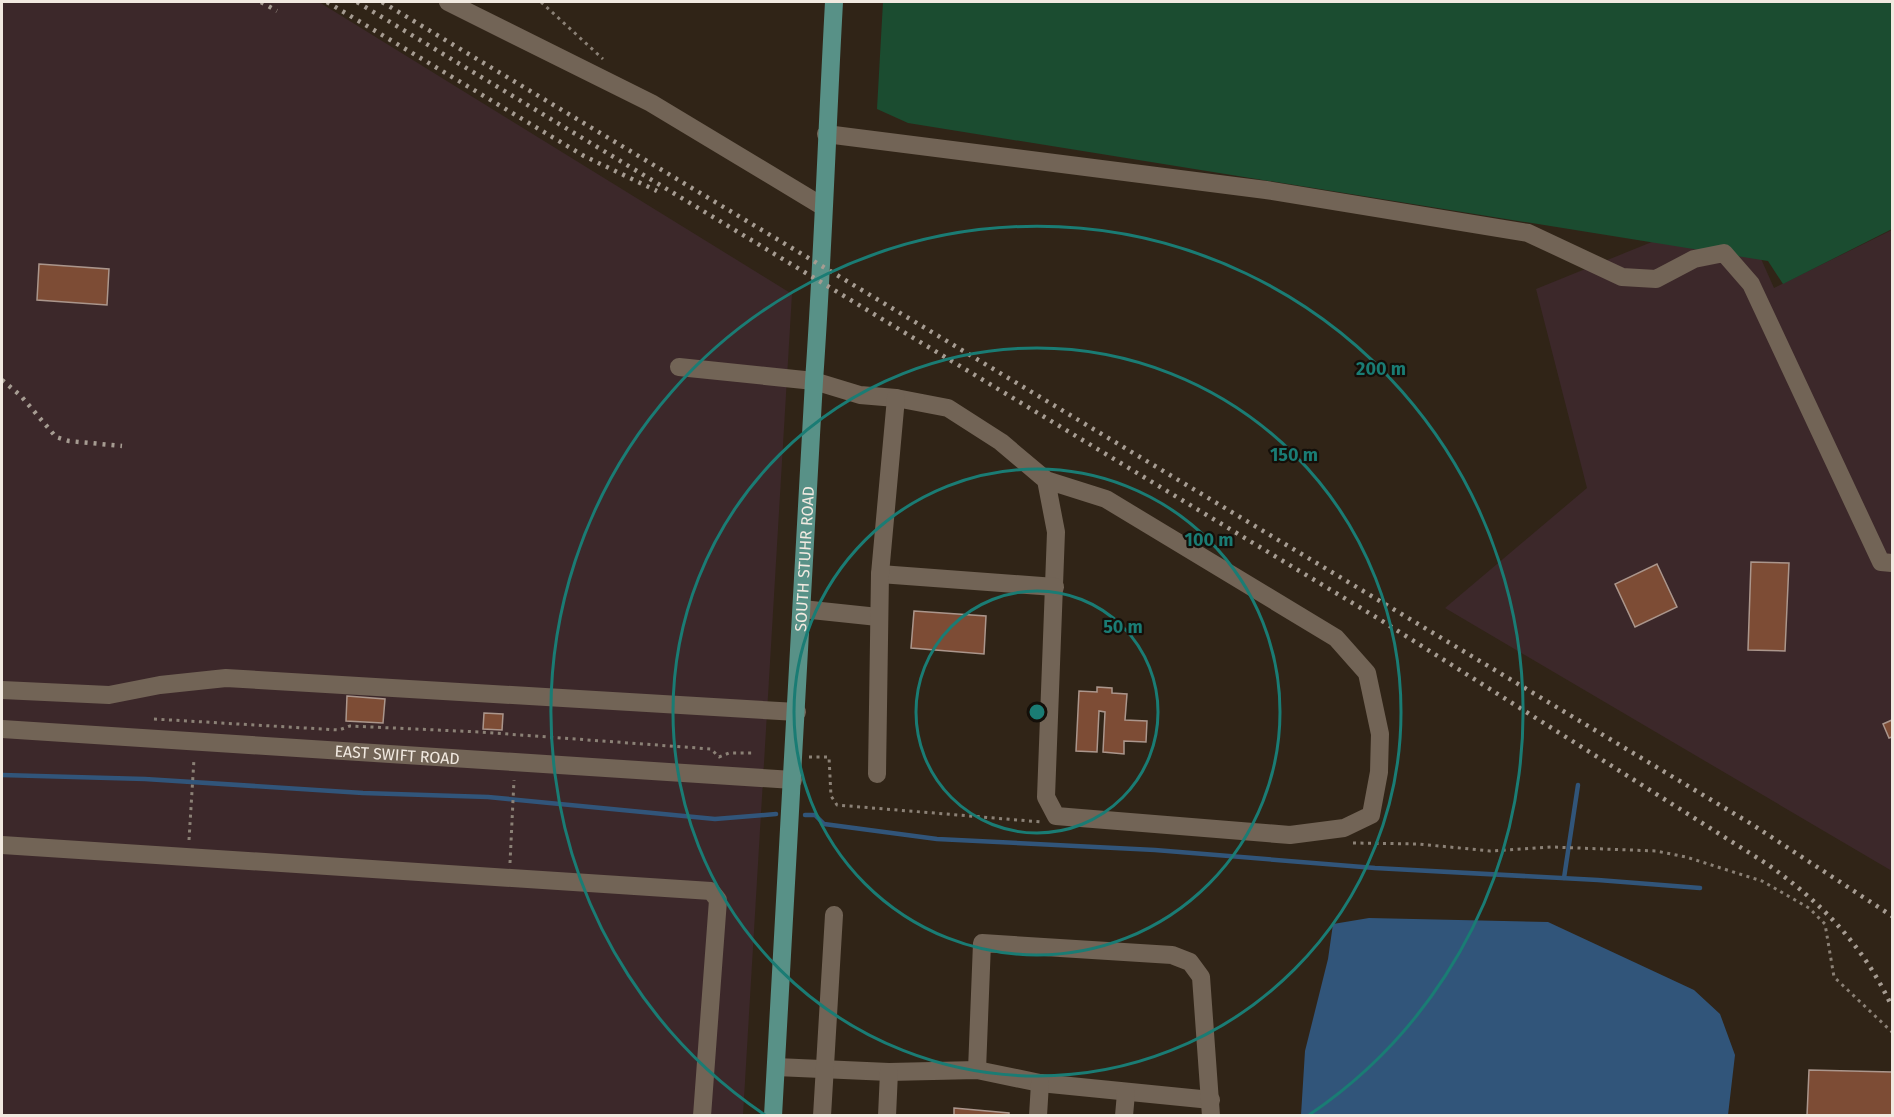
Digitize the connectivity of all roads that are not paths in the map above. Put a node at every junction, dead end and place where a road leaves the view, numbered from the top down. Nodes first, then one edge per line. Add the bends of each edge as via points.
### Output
1 (448, 2) edge
2 (834, 2) edge
3 (826, 134) junction
4 (822, 206) junction
5 (680, 367) dead end
6 (814, 381) junction
7 (896, 398) junction
8 (1046, 480) junction
9 (1893, 563) edge
10 (880, 574) junction
11 (1055, 587) junction
12 (802, 609) junction
13 (878, 617) junction
14 (2, 690) edge
15 (797, 712) junction
16 (2, 729) edge
17 (877, 774) dead end
18 (793, 780) junction
19 (2, 845) edge
20 (834, 915) dead end
21 (776, 1067) junction
22 (825, 1067) junction
23 (977, 1070) junction
24 (889, 1072) junction
25 (1040, 1083) junction
26 (1126, 1093) junction
27 (1211, 1108) edge
28 (702, 1116) edge
29 (773, 1116) edge
30 (822, 1116) edge
31 (887, 1116) edge
32 (1038, 1116) edge
33 (1124, 1116) edge

1 - 4 street via 651,103
2 - 3 main road, SOUTH STUHR ROAD
3 - 4 main road, SOUTH STUHR ROAD
3 - 9 street via 1266,190 1528,233 1622,277 1656,279 1694,259 1724,253 1751,284 1881,561
4 - 6 main road, SOUTH STUHR ROAD via 823,264
5 - 6 street
6 - 7 street via 860,395
6 - 12 main road, SOUTH STUHR ROAD
7 - 8 street via 948,408 1001,442
7 - 10 street
8 - 11 street via 1056,532
8 - 11 street via 1106,499 1336,638 1366,672 1380,734 1379,772 1371,815 1344,828 1290,835 1056,816 1046,797
10 - 11 street
10 - 13 street
12 - 13 street
12 - 15 main road, SOUTH STUHR ROAD
13 - 17 street
14 - 15 street via 110,695 226,678
15 - 18 main road, SOUTH STUHR ROAD
16 - 18 street, EAST SWIFT ROAD
18 - 21 main road, SOUTH STUHR ROAD
19 - 28 street via 711,891 718,900
20 - 22 street
21 - 22 street
21 - 29 main road, SOUTH STUHR ROAD
22 - 24 street
22 - 30 street
23 - 24 street
23 - 25 street
23 - 27 street via 982,943 1173,955 1190,962 1201,977
24 - 31 street
25 - 26 street
25 - 32 street
26 - 27 street
26 - 33 street

